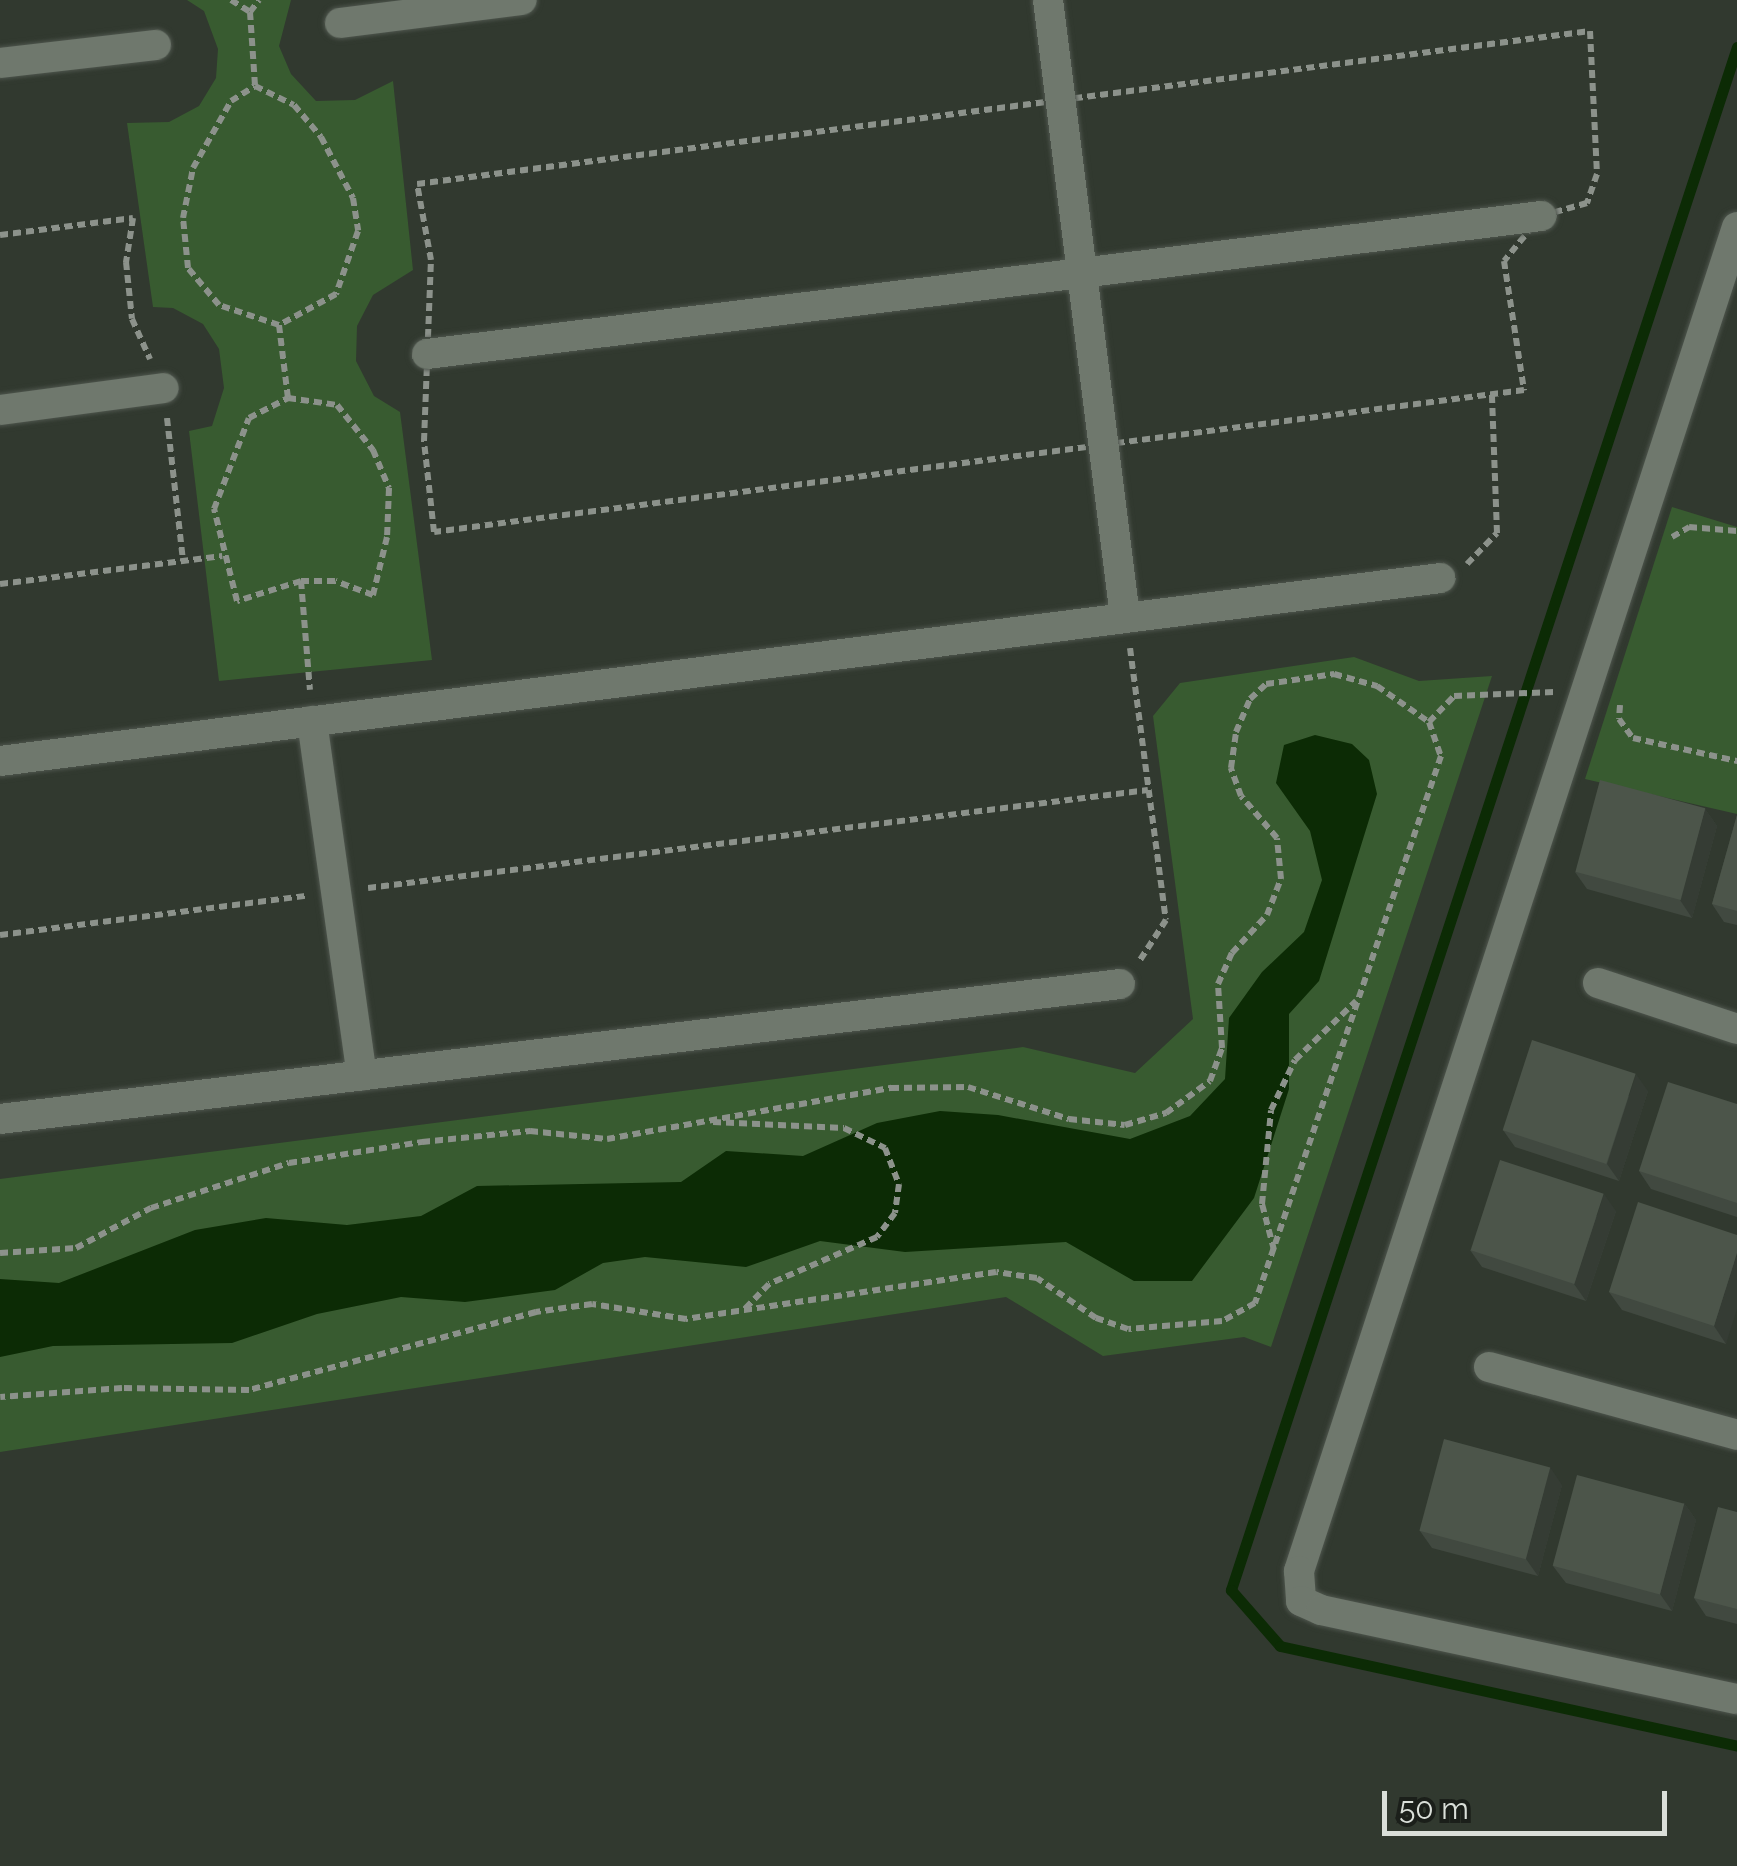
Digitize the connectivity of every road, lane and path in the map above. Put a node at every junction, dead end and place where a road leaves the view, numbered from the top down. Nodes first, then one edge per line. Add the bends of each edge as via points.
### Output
1 (231, 0) edge
2 (259, 0) edge
3 (522, 0) edge
4 (1048, 0) edge
5 (250, 12) junction
6 (340, 23) dead end
7 (156, 45) dead end
8 (0, 64) edge
9 (254, 86) junction
10 (1061, 100) junction
11 (1541, 216) junction
12 (1737, 227) edge
13 (0, 236) edge
14 (1083, 272) junction
15 (279, 325) junction
16 (427, 354) junction
17 (164, 388) junction
18 (1492, 394) junction
19 (288, 398) junction
20 (0, 410) edge
21 (1106, 445) junction
22 (1737, 531) edge
23 (222, 556) junction
24 (1664, 556) dead end
25 (183, 561) junction
26 (1440, 578) joint
27 (301, 582) junction
28 (0, 584) edge
29 (1126, 617) junction
30 (1620, 689) dead end
31 (1575, 691) dead end
32 (312, 721) junction
33 (1429, 722) junction
34 (0, 760) edge
35 (1737, 761) edge
36 (1148, 790) junction
37 (336, 892) junction
38 (0, 935) edge
39 (1598, 983) dead end
40 (1120, 984) joint
41 (1358, 1000) junction
42 (1737, 1029) edge
43 (362, 1075) junction
44 (0, 1118) edge
45 (706, 1122) junction
46 (1274, 1251) junction
47 (0, 1252) edge
48 (744, 1312) junction
49 (1489, 1367) dead end
50 (0, 1398) edge
51 (1737, 1435) edge
52 (1737, 1699) edge

1 - 5 path
2 - 5 path
3 - 6 street
4 - 10 street
5 - 9 path
7 - 8 street
9 - 15 path via 232,101 193,168 183,218 188,268 219,305
9 - 15 path via 294,104 321,137 353,198 358,231 336,294
10 - 11 path via 1590,32 1597,174 1588,203
10 - 14 street
10 - 16 path via 417,184 431,260
11 - 14 street
11 - 18 path via 1504,261 1524,390
12 - 52 street via 1299,1571 1301,1601 1320,1610
13 - 17 path via 133,218 126,262 132,320
14 - 16 street
14 - 21 street
15 - 19 path
16 - 21 path via 424,441 434,532
17 - 20 street
17 - 25 path
18 - 21 path
18 - 26 path via 1497,533 1478,558
19 - 23 path via 250,418 228,463 214,509
19 - 27 path via 337,405 373,450 389,488 387,537 373,596 335,581
21 - 29 street
22 - 24 path via 1690,527 1670,538
23 - 25 path
23 - 27 path via 237,602
25 - 28 path
26 - 29 street
27 - 32 path
29 - 32 street
29 - 36 path
30 - 35 path via 1620,719 1633,738
31 - 33 path via 1454,696
32 - 34 street
32 - 37 street
33 - 41 path via 1441,756
33 - 45 path via 1378,686 1334,674 1266,684 1250,699 1231,768 1241,796 1277,838 1281,879 1267,916 1232,953 1218,984 1222,1048 1210,1081 1166,1112 1106,1123 1069,1119 968,1087 910,1088
36 - 37 path
36 - 40 path via 1166,920
37 - 38 path
37 - 43 street
39 - 42 street
40 - 43 street
41 - 46 path
41 - 46 path via 1295,1060 1271,1110 1262,1204
43 - 44 street
45 - 47 path via 607,1139 530,1131 289,1163 151,1208 76,1248
45 - 48 path via 844,1128 886,1148 899,1184 895,1213 877,1237 769,1284
46 - 48 path via 1256,1303 1222,1322 1128,1329 1096,1318 1037,1278 996,1272
48 - 50 path via 686,1319 592,1304 381,1350 299,1382 249,1390 122,1388
49 - 51 street

